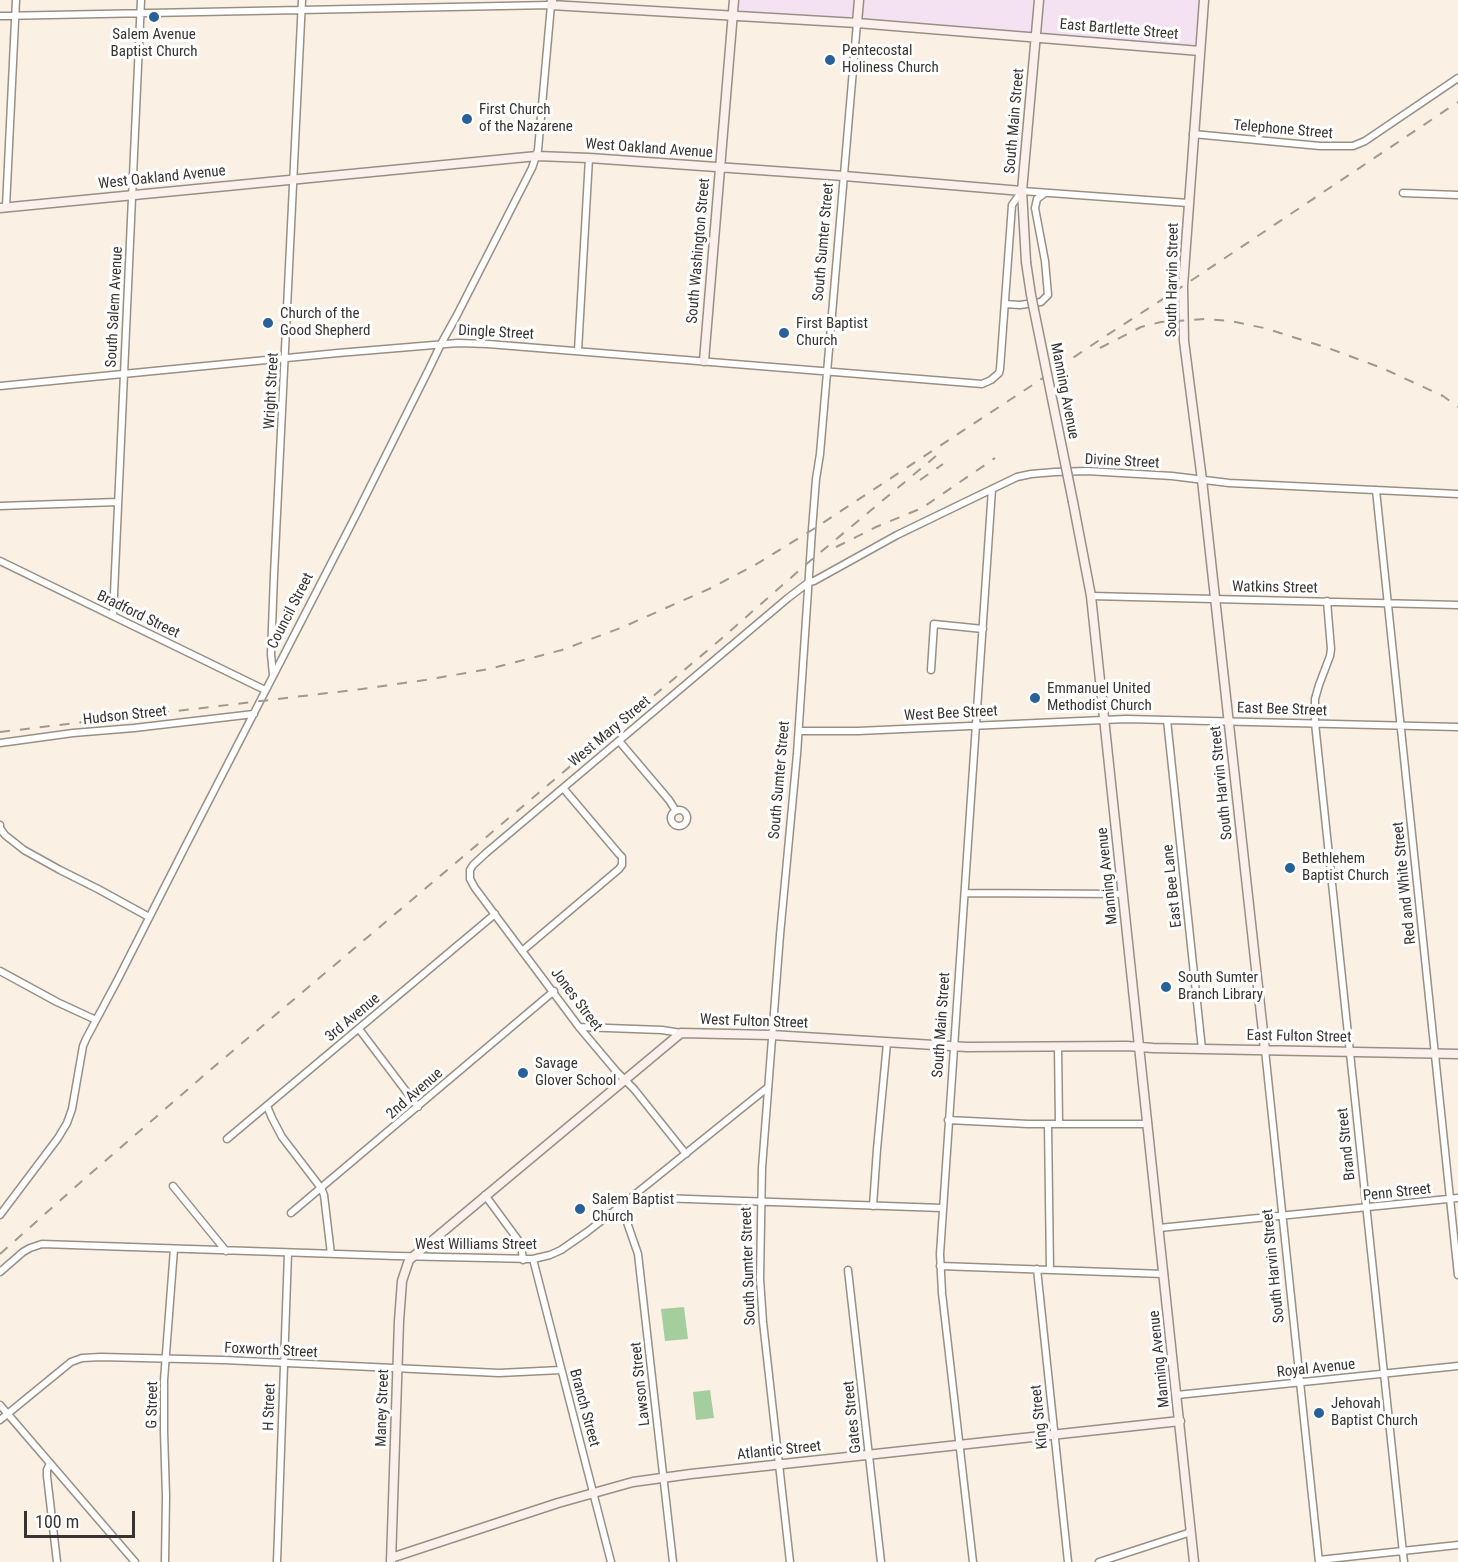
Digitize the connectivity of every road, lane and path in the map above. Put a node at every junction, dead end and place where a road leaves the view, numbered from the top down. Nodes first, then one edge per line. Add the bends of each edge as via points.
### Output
1 (16, 0) edge
2 (141, 0) edge
3 (302, 0) edge
4 (734, 0) edge
5 (859, 0) edge
6 (1039, 0) edge
7 (1204, 0) edge
8 (552, 2) edge
9 (301, 9) junction
10 (141, 12) junction
11 (733, 15) junction
12 (0, 16) edge
13 (15, 16) junction
14 (857, 23) junction
15 (1036, 37) junction
16 (1200, 51) junction
17 (1458, 78) edge
18 (1193, 134) junction
19 (537, 156) junction
20 (589, 158) junction
21 (720, 168) junction
22 (844, 176) junction
23 (293, 179) junction
24 (1022, 191) junction
25 (1045, 193) junction
26 (1403, 193) dead end
27 (132, 195) junction
28 (1458, 195) edge
29 (1188, 203) junction
30 (3, 207) edge
31 (1005, 304) junction
32 (441, 344) junction
33 (578, 351) junction
34 (285, 358) junction
35 (704, 361) junction
36 (828, 371) junction
37 (124, 374) junction
38 (991, 380) joint
39 (0, 386) edge
40 (1202, 480) junction
41 (992, 489) junction
42 (1376, 490) junction
43 (1458, 494) edge
44 (118, 502) junction
45 (0, 506) edge
46 (0, 561) edge
47 (809, 582) junction
48 (1091, 596) junction
49 (1216, 599) junction
50 (1327, 601) junction
51 (1388, 603) junction
52 (1458, 605) edge
53 (113, 616) junction
54 (983, 629) junction
55 (931, 670) dead end
56 (273, 675) junction
57 (265, 690) junction
58 (254, 714) junction
59 (1105, 719) junction
60 (1167, 720) junction
61 (1229, 721) junction
62 (1315, 723) junction
63 (976, 725) junction
64 (1401, 726) junction
65 (1458, 727) edge
66 (799, 731) junction
67 (619, 741) junction
68 (0, 743) edge
69 (563, 788) junction
70 (676, 811) dead end
71 (0, 827) edge
72 (965, 893) junction
73 (1124, 894) junction
74 (495, 914) junction
75 (149, 917) junction
76 (522, 951) junction
77 (0, 971) edge
78 (554, 991) junction
79 (96, 1020) junction
80 (579, 1027) junction
81 (359, 1029) junction
82 (681, 1033) junction
83 (771, 1035) junction
84 (887, 1043) junction
85 (1058, 1046) junction
86 (954, 1047) junction
87 (1140, 1047) junction
88 (1202, 1049) junction
89 (1265, 1050) junction
90 (1349, 1052) junction
91 (1435, 1053) junction
92 (1458, 1054) edge
93 (625, 1080) junction
94 (767, 1088) junction
95 (267, 1106) junction
96 (418, 1107) junction
97 (948, 1120) junction
98 (1048, 1124) junction
99 (1059, 1124) junction
100 (1148, 1124) junction
101 (227, 1139) dead end
102 (686, 1154) junction
103 (173, 1186) dead end
104 (321, 1188) junction
105 (485, 1195) junction
106 (632, 1197) junction
107 (1458, 1198) edge
108 (1450, 1199) junction
109 (760, 1202) junction
110 (621, 1205) junction
111 (873, 1206) junction
112 (942, 1208) junction
113 (1366, 1208) junction
114 (291, 1213) dead end
115 (0, 1215) edge
116 (1282, 1216) junction
117 (1159, 1228) junction
118 (174, 1249) junction
119 (226, 1251) junction
120 (288, 1253) junction
121 (330, 1254) junction
122 (412, 1256) junction
123 (533, 1259) junction
124 (523, 1260) junction
125 (940, 1266) junction
126 (1037, 1269) junction
127 (848, 1270) dead end
128 (1050, 1270) junction
129 (0, 1272) edge
130 (1164, 1274) junction
131 (1458, 1275) edge
132 (166, 1359) junction
133 (284, 1364) junction
134 (1458, 1366) edge
135 (398, 1369) junction
136 (561, 1370) junction
137 (1384, 1374) junction
138 (1300, 1382) junction
139 (1177, 1395) junction
140 (0, 1405) edge
141 (7, 1413) junction
142 (0, 1420) edge
143 (1180, 1421) junction
144 (1054, 1434) junction
145 (959, 1444) junction
146 (869, 1455) junction
147 (50, 1463) junction
148 (779, 1464) junction
149 (663, 1477) junction
150 (593, 1492) junction
151 (1191, 1532) junction
152 (1458, 1545) edge
153 (1402, 1551) junction
154 (391, 1560) edge
155 (1319, 1561) edge
156 (57, 1562) edge
157 (135, 1562) edge
158 (165, 1562) edge
159 (277, 1562) edge
160 (611, 1562) edge
161 (673, 1562) edge
162 (790, 1562) edge
163 (881, 1562) edge
164 (973, 1562) edge
165 (1068, 1562) edge
166 (1099, 1562) edge
167 (1194, 1562) edge
168 (1404, 1562) edge

1 - 13 street
2 - 10 street, South Salem Avenue
3 - 9 street, Wright Street
4 - 11 street, South Washington Street
5 - 14 street, South Sumter Street
6 - 15 street, South Main Street
7 - 16 street, South Harvin Street
8 - 9 street
8 - 11 street, East Bartlette Street
8 - 19 street, Council Street
9 - 10 street
9 - 23 street, Wright Street
10 - 13 street
10 - 27 street, South Salem Avenue
11 - 14 street, East Bartlette Street
11 - 21 street, South Washington Street
12 - 13 street
13 - 30 street
14 - 15 street, East Bartlette Street
14 - 22 street, South Sumter Street
15 - 16 street, East Bartlette Street
15 - 24 street, South Main Street
16 - 18 street, South Harvin Street
17 - 18 street, Telephone Street via 1353,146 1320,147
18 - 29 street, South Harvin Street
19 - 20 street, West Oakland Avenue
19 - 23 street, West Oakland Avenue
19 - 32 street, Council Street
20 - 21 street, West Oakland Avenue
20 - 33 street
21 - 22 street, West Oakland Avenue
21 - 35 street, South Washington Street
22 - 24 street, West Oakland Avenue
22 - 36 street, South Sumter Street
23 - 27 street, West Oakland Avenue
23 - 34 street, Wright Street
24 - 25 street, West Oakland Avenue
24 - 31 street, South Main Street via 1012,205
24 - 48 street, Manning Avenue, bridge via 1031,295
25 - 29 street, West Oakland Avenue
25 - 31 street via 1035,208 1048,295 1041,302
26 - 28 street
27 - 30 street, West Oakland Avenue
27 - 37 street, South Salem Avenue
29 - 40 street, South Harvin Street via 1184,341
31 - 38 street, South Main Street via 1000,369
32 - 33 street, Dingle Street
32 - 34 street, Dingle Street
32 - 56 street, Council Street
33 - 35 street, Dingle Street
34 - 37 street, Dingle Street
34 - 56 street, Wright Street
35 - 36 street, Dingle Street
36 - 38 street, Dingle Street via 982,384
36 - 47 street, South Sumter Street
37 - 39 street, Dingle Street
37 - 44 street, South Salem Avenue
40 - 41 street, Divine Street via 1055,472 1017,477
40 - 42 street, Divine Street
40 - 49 street, South Harvin Street
41 - 47 street, Divine Street
41 - 54 street, South Main Street
42 - 43 street, Divine Street
42 - 51 street, Red and White Street
44 - 45 street
44 - 53 street, South Salem Avenue
46 - 53 street, Bradford Street
47 - 66 street, South Sumter Street
47 - 67 street, West Mary Street
48 - 49 street, Watkins Street
48 - 59 street, Manning Avenue
49 - 50 street, Watkins Street
49 - 61 street, South Harvin Street
50 - 51 street, Watkins Street
50 - 62 street, Brand Street via 1331,649 1319,685
51 - 52 street, Watkins Street
51 - 64 street, Red and White Street
53 - 57 street, Bradford Street
54 - 55 street via 934,624
54 - 63 street, South Main Street
56 - 57 street, Council Street
57 - 58 street, Council Street
58 - 68 street, Hudson Street
58 - 75 street, Council Street
59 - 60 street, East Bee Street
59 - 63 street, West Bee Street
59 - 73 street, Manning Avenue
60 - 61 street, East Bee Street
60 - 88 street, East Bee Lane
61 - 62 street, East Bee Street
61 - 89 street, South Harvin Street
62 - 64 street, East Bee Street
62 - 90 street, Brand Street
63 - 66 street, West Bee Street
63 - 72 street, South Main Street
64 - 65 street, East Bee Street
64 - 91 street, Red and White Street
66 - 83 street, South Sumter Street
67 - 69 street, West Mary Street
67 - 70 street
69 - 74 street, West Mary Street via 470,870 471,883
69 - 76 street via 619,854 621,865
71 - 75 street via 4,835 24,850
72 - 73 street
72 - 86 street, South Main Street
73 - 87 street, Manning Avenue
74 - 76 street, Jones Street
74 - 81 street, 3rd Avenue
75 - 79 street, Council Street
76 - 78 street, Jones Street
77 - 79 street
78 - 80 street, Jones Street
78 - 96 street, 2nd Avenue
79 - 115 street, Council Street via 83,1046 67,1123
80 - 82 street
80 - 93 street, Jones Street
81 - 95 street, 3rd Avenue
81 - 96 street
82 - 83 street, West Fulton Street
82 - 93 street, West Fulton Street
83 - 84 street, West Fulton Street
83 - 94 street, South Sumter Street
84 - 86 street, West Fulton Street
84 - 111 street
85 - 86 street, West Fulton Street
85 - 87 street, West Fulton Street
85 - 99 street
86 - 97 street, South Main Street
87 - 88 street, East Fulton Street
87 - 100 street, Manning Avenue
88 - 89 street, East Fulton Street
89 - 90 street, East Fulton Street
89 - 116 street, South Harvin Street
90 - 91 street, East Fulton Street
90 - 113 street, Brand Street
91 - 92 street, East Fulton Street
91 - 108 street, Red and White Street
93 - 102 street, Jones Street
93 - 105 street, West Fulton Street
94 - 102 street, West Williams Street
94 - 109 street, South Sumter Street
95 - 101 street, 3rd Avenue
95 - 104 street via 282,1137
96 - 104 street, 2nd Avenue
97 - 98 street
97 - 112 street, South Main Street
98 - 99 street
98 - 128 street
99 - 100 street
100 - 117 street, Manning Avenue
102 - 106 street, West Williams Street
103 - 119 street
104 - 114 street, 2nd Avenue
104 - 121 street
105 - 122 street, West Fulton Street
105 - 124 street via 521,1244
106 - 109 street
106 - 110 street, West Williams Street
107 - 108 street, Penn Street
108 - 113 street, Penn Street
108 - 131 street, Red and White Street
109 - 111 street
109 - 148 street, South Sumter Street via 761,1290
110 - 123 street, West Williams Street via 561,1250
110 - 149 street, Lawson Street via 638,1254
111 - 112 street
112 - 125 street, South Main Street
113 - 116 street, Penn Street
113 - 137 street, Brand Street
116 - 117 street, Penn Street
116 - 138 street, South Harvin Street
117 - 130 street, Manning Avenue
118 - 119 street, West Williams Street
118 - 129 street, West Williams Street via 38,1245
118 - 132 street, G Street
119 - 120 street, West Williams Street
120 - 121 street, West Williams Street
120 - 133 street, H Street
121 - 122 street, West Williams Street
122 - 124 street, West Williams Street
122 - 135 street, Maney Street via 402,1281
123 - 124 street, West Williams Street
123 - 136 street, Branch Street
125 - 126 street
125 - 145 street, South Main Street
126 - 128 street
126 - 144 street, King Street
127 - 146 street, Gates Street
128 - 130 street
130 - 139 street, Manning Avenue
132 - 133 street, Foxworth Street
132 - 141 street, Foxworth Street via 75,1359
132 - 158 street, G Street
133 - 135 street, Foxworth Street
133 - 159 street, H Street
134 - 137 street, Royal Avenue
135 - 136 street, Foxworth Street via 506,1374
135 - 154 street, Maney Street
136 - 150 street, Branch Street
137 - 138 street, Royal Avenue
137 - 153 street, Brand Street
138 - 139 street, Royal Avenue
138 - 155 street, South Harvin Street
139 - 143 street, Manning Avenue
140 - 141 street
141 - 142 street, Foxworth Street
141 - 147 street
143 - 144 street, Atlantic Street
143 - 151 street, Manning Avenue
144 - 145 street, Atlantic Street
144 - 165 street, King Street
145 - 146 street, Atlantic Street
145 - 164 street, South Main Street
146 - 148 street, Atlantic Street
146 - 163 street, Gates Street
147 - 156 street via 47,1476
147 - 157 street
148 - 149 street, Atlantic Street
148 - 162 street, South Sumter Street
149 - 150 street, Atlantic Street
149 - 161 street, Lawson Street
150 - 154 street, Atlantic Street
150 - 160 street, Branch Street
151 - 166 street
151 - 167 street, Manning Avenue
152 - 153 street
153 - 155 street
153 - 168 street, Brand Street

